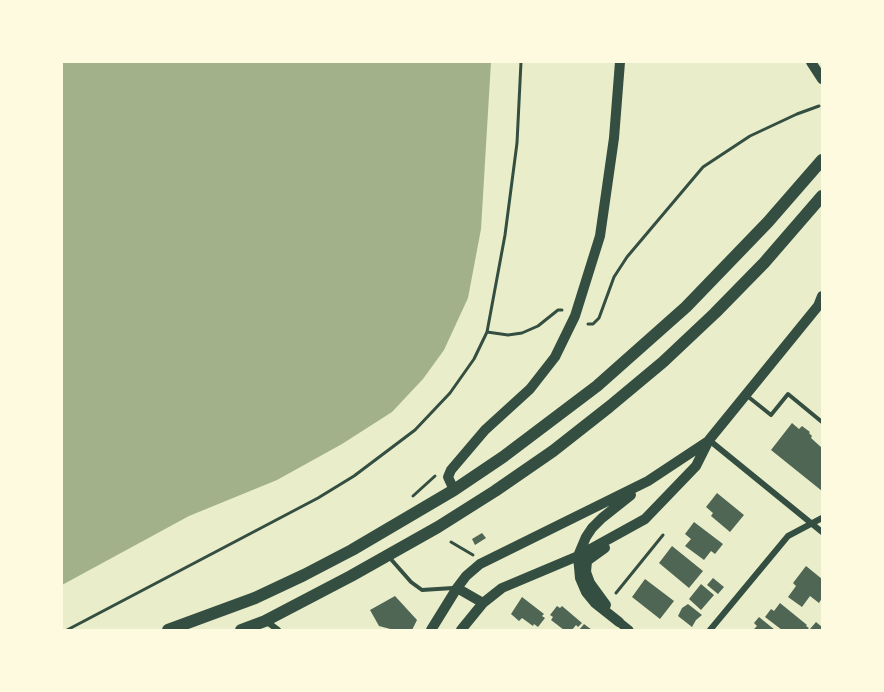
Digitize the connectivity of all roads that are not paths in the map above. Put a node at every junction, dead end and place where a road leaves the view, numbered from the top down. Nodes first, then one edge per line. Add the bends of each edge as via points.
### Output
1 (620, 62) edge
2 (811, 62) edge
3 (822, 79) edge
4 (822, 160) edge
5 (822, 196) edge
6 (822, 296) edge
7 (746, 395) junction
8 (822, 422) edge
9 (709, 440) junction
10 (648, 481) junction
11 (454, 490) junction
12 (822, 518) edge
13 (645, 519) junction
14 (812, 524) junction
15 (822, 532) edge
16 (388, 555) junction
17 (578, 556) junction
18 (457, 588) junction
19 (483, 603) junction
20 (265, 621) junction
21 (619, 622) junction
22 (168, 630) edge
23 (241, 630) edge
24 (278, 630) edge
25 (431, 630) edge
26 (461, 630) edge
27 (629, 630) edge
28 (710, 630) edge

1 - 11 main road via 600,236 575,316 555,357 530,389 485,430 451,470 448,477
2 - 3 main road
4 - 11 highway via 728,266 642,347 551,422
5 - 16 highway via 715,314 609,407 495,491
6 - 7 main road
7 - 8 lane via 771,416 788,394
7 - 9 main road
9 - 10 main road
9 - 13 main road via 696,466
9 - 14 street
10 - 17 main road via 592,528
10 - 18 main road via 480,564
11 - 22 highway via 304,575
12 - 14 street
13 - 17 main road
13 - 21 main road via 587,561 590,583
14 - 15 street
14 - 28 street via 788,536
16 - 18 lane via 422,590
16 - 20 highway
17 - 19 main road via 507,586
17 - 21 main road via 586,592
18 - 19 main road
18 - 25 main road
19 - 26 main road
20 - 23 highway
20 - 24 street
21 - 27 street

